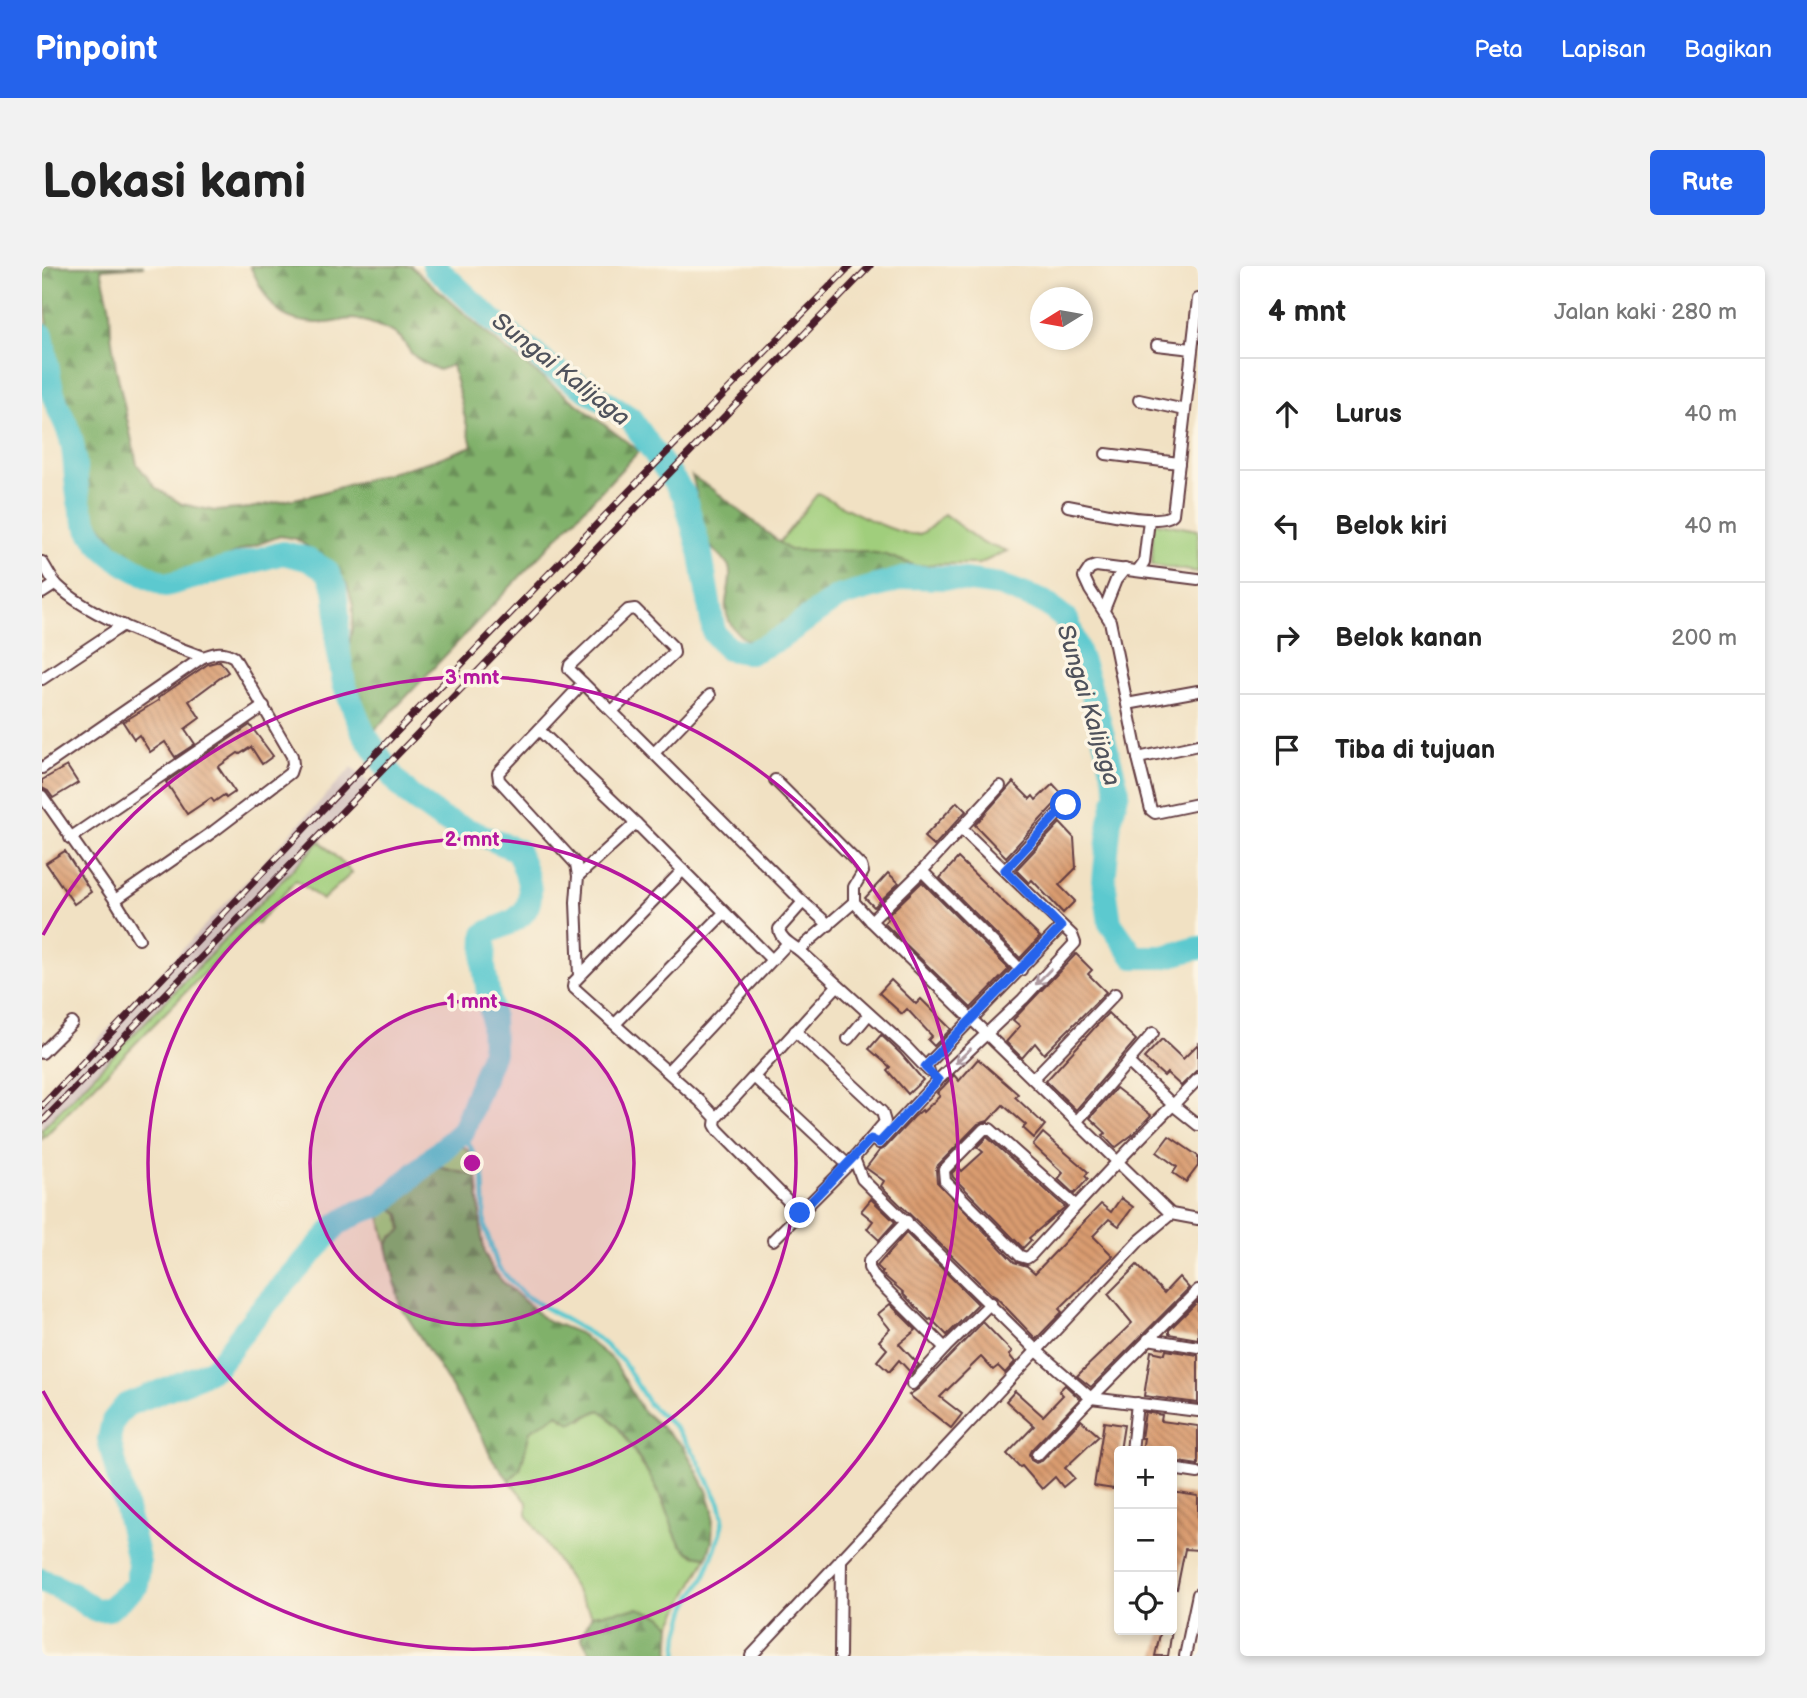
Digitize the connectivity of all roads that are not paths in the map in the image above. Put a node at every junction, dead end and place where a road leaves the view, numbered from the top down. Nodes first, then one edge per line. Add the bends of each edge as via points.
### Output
1 (1198, 299) edge
2 (1157, 345) dead end
3 (1192, 349) junction
4 (1139, 400) dead end
5 (1185, 410) junction
6 (1106, 454) dead end
7 (1179, 463) junction
8 (1068, 506) dead end
9 (1149, 520) junction
10 (42, 562) edge
11 (1125, 569) junction
12 (1138, 570) junction
13 (1198, 579) edge
14 (56, 584) junction
15 (42, 593) edge
16 (1104, 610) junction
17 (123, 625) junction
18 (203, 657) junction
19 (42, 679) edge
20 (583, 683) junction
21 (1198, 691) edge
22 (710, 695) dead end
23 (1128, 704) junction
24 (264, 706) junction
25 (612, 711) junction
26 (539, 730) junction
27 (1198, 745) edge
28 (655, 752) junction
29 (1138, 758) junction
30 (42, 768) edge
31 (775, 780) dead end
32 (1000, 786) dead end
33 (42, 796) edge
34 (1198, 804) edge
35 (1066, 805) dead end
36 (636, 823) junction
37 (962, 829) junction
38 (70, 838) junction
39 (683, 870) junction
40 (1005, 870) junction
41 (922, 871) junction
42 (578, 876) junction
43 (115, 900) junction
44 (803, 902) junction
45 (854, 902) junction
46 (724, 913) junction
47 (872, 921) junction
48 (829, 925) junction
49 (1061, 927) junction
50 (139, 939) dead end
51 (788, 943) junction
52 (799, 950) junction
53 (772, 960) junction
54 (1021, 970) junction
55 (579, 976) junction
56 (838, 986) junction
57 (1115, 993) dead end
58 (869, 1014) junction
59 (974, 1019) junction
60 (72, 1023) dead end
61 (615, 1024) junction
62 (795, 1031) junction
63 (987, 1032) junction
64 (1153, 1033) dead end
65 (848, 1039) dead end
66 (42, 1053) edge
67 (1128, 1062) junction
68 (925, 1067) junction
69 (668, 1070) junction
70 (754, 1077) junction
71 (1033, 1079) junction
72 (1198, 1079) edge
73 (938, 1080) junction
74 (1173, 1105) junction
75 (716, 1118) junction
76 (1076, 1121) junction
77 (1198, 1125) edge
78 (871, 1139) junction
79 (1116, 1161) junction
80 (854, 1164) junction
81 (1076, 1206) junction
82 (800, 1213) junction
83 (1171, 1214) junction
84 (1198, 1219) edge
85 (907, 1221) junction
86 (773, 1240) dead end
87 (1198, 1290) edge
88 (991, 1303) junction
89 (1148, 1339) junction
90 (1198, 1347) edge
91 (945, 1348) junction
92 (1037, 1351) junction
93 (912, 1384) dead end
94 (1091, 1398) junction
95 (1137, 1403) junction
96 (1198, 1411) edge
97 (1133, 1446) edge
98 (1037, 1455) dead end
99 (1177, 1470) edge
100 (1198, 1473) edge
101 (841, 1559) junction
102 (1198, 1594) edge
103 (751, 1656) edge
104 (840, 1656) edge
105 (1185, 1656) edge

1 - 3 street
2 - 3 street
3 - 5 street
4 - 5 street
5 - 7 street
6 - 7 street
7 - 9 street via 1173,514
8 - 9 street
9 - 12 street via 1144,562
10 - 14 street
11 - 12 street
11 - 16 street
11 - 16 street via 1096,566 1087,571 1086,583
12 - 13 street
14 - 15 street
14 - 17 street
16 - 23 street
17 - 18 street
17 - 19 street
18 - 24 street via 218,652 234,657
18 - 30 street
20 - 25 street
20 - 25 street via 570,665 628,610 637,610 674,653
20 - 26 street
21 - 23 street
22 - 28 street
23 - 29 street
24 - 38 street
24 - 43 street via 292,756 290,773
25 - 28 street
26 - 36 street
26 - 42 street via 498,771 498,777 573,859
27 - 29 street
28 - 44 street
29 - 34 street via 1151,810
31 - 45 street via 861,866
32 - 37 street
33 - 38 street
35 - 40 street
36 - 39 street
36 - 42 street
37 - 40 street
37 - 41 street
38 - 43 street
39 - 46 street
39 - 55 street
40 - 49 street
41 - 47 street
41 - 54 street
42 - 55 street
43 - 50 street
44 - 48 street
44 - 51 street via 779,929
45 - 47 street
45 - 48 street
46 - 53 street
46 - 61 street
47 - 59 street
48 - 52 street
49 - 54 street
49 -> 63 street via 1075,940 1072,947
51 - 52 street
51 - 53 street
52 - 56 street
53 - 69 street
54 - 59 street
55 - 61 street via 573,987 576,991
56 - 58 street
56 - 62 street
57 - 71 street
58 - 65 street
58 - 68 street
59 - 63 street
59 - 68 street
60 - 66 street
61 - 69 street
62 - 70 street
62 - 78 street via 884,1115 884,1124
63 - 71 street
63 -> 73 street
64 - 67 street
67 - 74 street
67 - 76 street
68 - 73 street
69 - 75 street
70 - 75 street
70 - 80 street
71 - 76 street
72 - 74 street
73 - 78 street via 879,1143
74 - 77 street
74 - 79 street
75 - 82 street via 718,1130
76 - 79 street
78 - 80 street
79 - 81 street
79 - 83 street
80 - 82 street
80 - 85 street via 862,1179
81 - 81 street via 990,1129 984,1129 944,1170 945,1181 1023,1258
82 - 86 street
83 - 84 street
83 - 92 street via 1139,1241
85 - 88 street
85 - 91 street via 869,1261 869,1268
87 - 89 street
88 - 91 street
88 - 92 street
89 - 90 street
89 - 94 street
91 - 93 street
92 - 94 street
92 - 101 street
94 - 95 street
94 - 98 street
95 - 96 street
95 - 97 street
99 - 100 street
101 - 103 street
101 - 104 street
102 - 105 street

